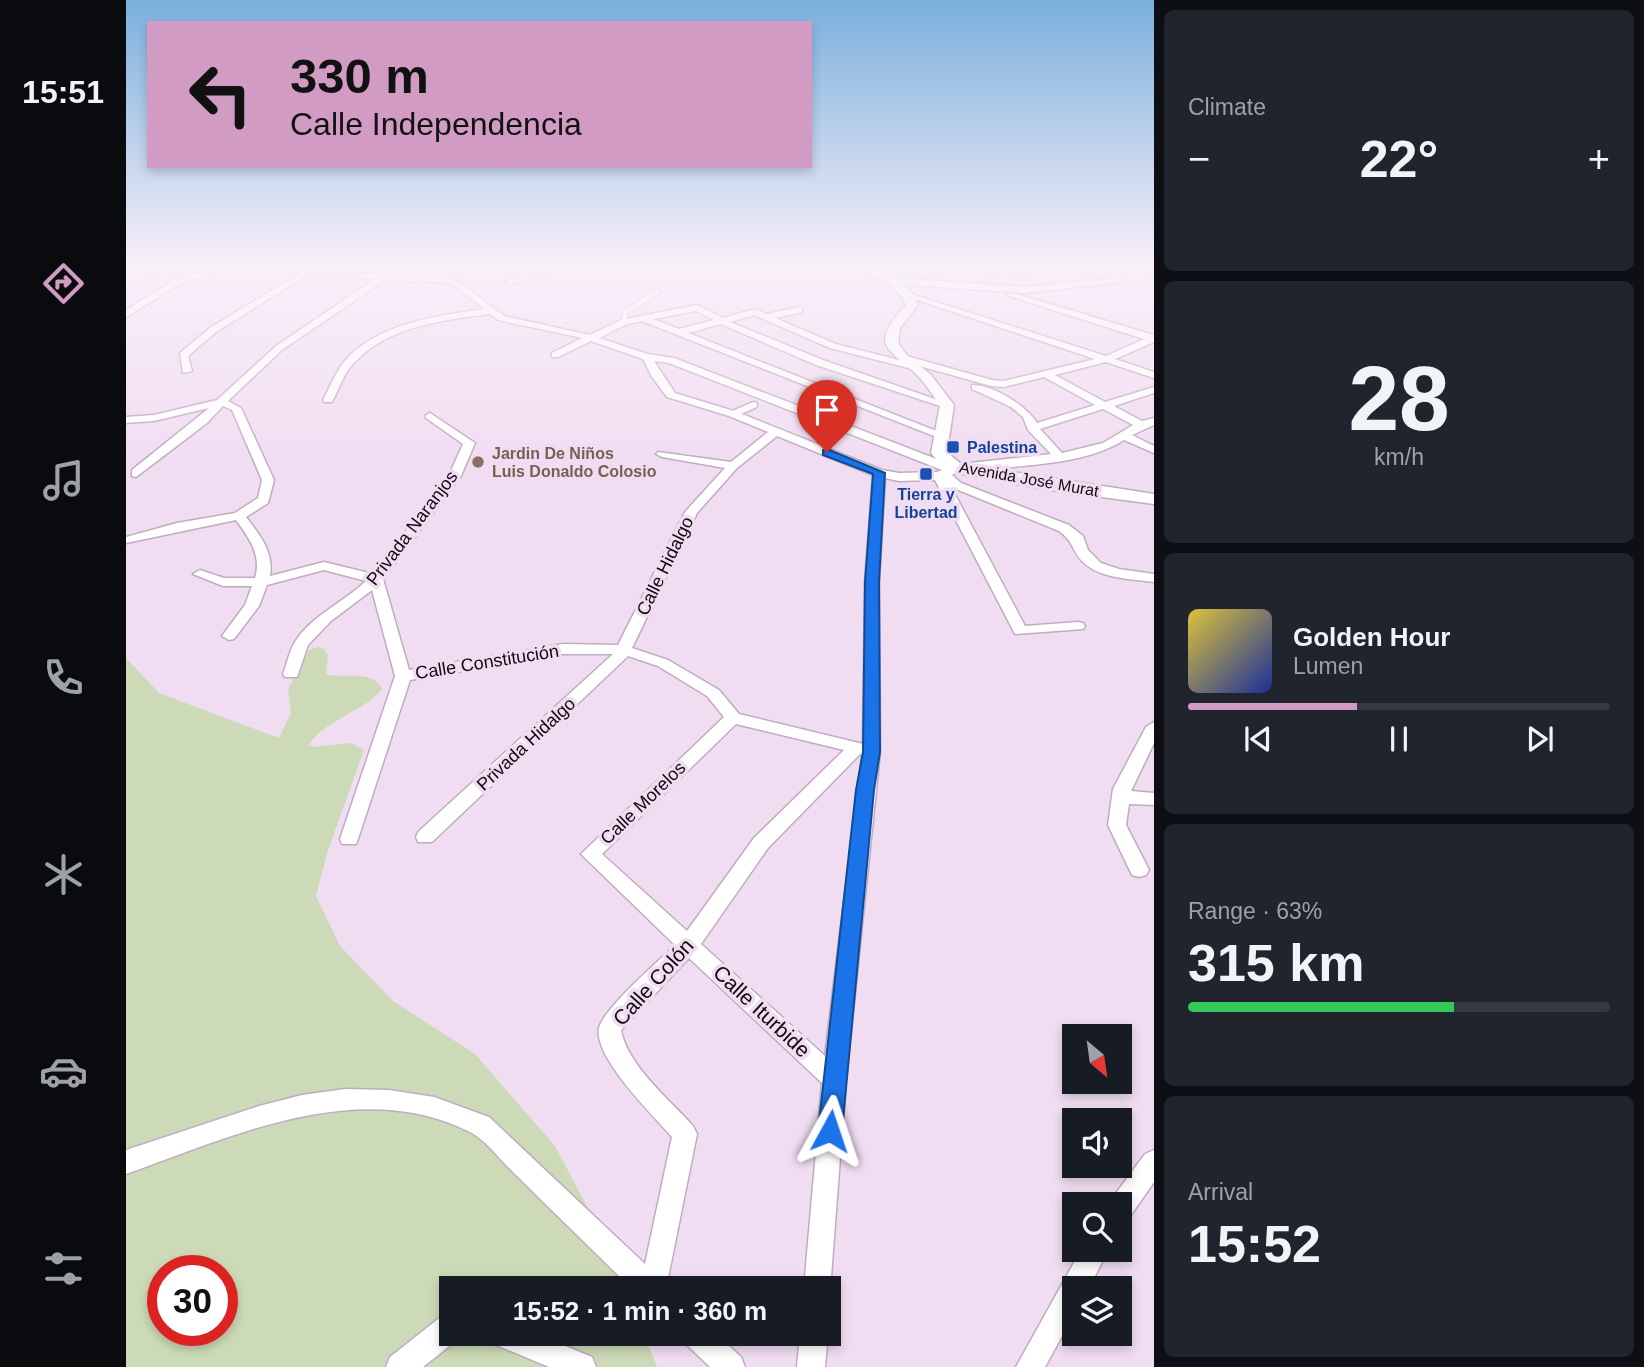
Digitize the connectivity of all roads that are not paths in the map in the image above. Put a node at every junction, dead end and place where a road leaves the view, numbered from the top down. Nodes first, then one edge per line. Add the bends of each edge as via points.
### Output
1 (213, 331) edge
2 (304, 331) edge
3 (403, 331) edge
4 (557, 331) edge
5 (604, 331) edge
6 (677, 331) edge
7 (686, 331) edge
8 (744, 331) edge
9 (797, 331) edge
10 (893, 331) edge
11 (1021, 331) edge
12 (1130, 331) edge
13 (680, 332) junction
14 (588, 337) junction
15 (1154, 338) edge
16 (555, 355) dead end
17 (647, 357) junction
18 (1107, 359) junction
19 (908, 362) junction
20 (187, 371) dead end
21 (1044, 373) junction
22 (1154, 375) edge
23 (924, 376) junction
24 (895, 388) junction
25 (1154, 390) edge
26 (328, 400) dead end
27 (221, 402) junction
28 (853, 402) junction
29 (754, 405) dead end
30 (947, 405) junction
31 (1104, 407) junction
32 (733, 414) junction
33 (430, 416) dead end
34 (1154, 421) edge
35 (128, 422) edge
36 (1140, 425) junction
37 (1032, 428) junction
38 (775, 432) junction
39 (943, 436) junction
40 (1125, 436) junction
41 (1154, 450) edge
42 (662, 454) dead end
43 (1060, 457) junction
44 (733, 466) junction
45 (948, 472) junction
46 (136, 473) dead end
47 (879, 473) junction
48 (1154, 499) edge
49 (239, 516) junction
50 (129, 540) dead end
51 (200, 574) dead end
52 (1154, 578) edge
53 (376, 579) junction
54 (261, 582) junction
55 (1079, 626) dead end
56 (229, 636) dead end
57 (624, 650) junction
58 (290, 674) dead end
59 (403, 676) junction
60 (733, 718) junction
61 (1154, 727) edge
62 (864, 750) junction
63 (1121, 797) junction
64 (1154, 799) edge
65 (425, 837) dead end
66 (349, 839) dead end
67 (1139, 870) dead end
68 (690, 943) junction
69 (834, 1079) junction
70 (1154, 1161) edge
71 (126, 1162) edge
72 (1132, 1192) edge
73 (1088, 1262) edge
74 (638, 1276) edge
75 (654, 1276) edge
76 (818, 1276) edge
77 (439, 1336) edge
78 (532, 1346) edge
79 (709, 1346) edge
80 (813, 1346) edge
81 (400, 1367) edge
82 (582, 1367) edge
83 (731, 1367) edge
84 (811, 1367) edge
85 (1031, 1367) edge

1 - 20 street via 183,355
2 - 27 street
3 - 26 street via 376,341 349,362
4 - 14 street
5 - 14 street
6 - 13 street
7 - 13 street
8 - 24 street
9 - 19 street via 833,346
10 - 19 street via 893,345
11 - 18 street
12 - 15 street
13 - 28 street
14 - 16 street
14 - 17 street
15 - 18 street
17 - 32 street via 671,395
17 - 45 street via 710,374
18 - 21 street
18 - 22 street
19 - 21 street via 990,383
19 - 23 street
21 - 31 street
23 - 30 street
23 - 37 street via 992,393 1027,415
24 - 28 street
24 - 30 street
25 - 31 street
27 - 35 street
27 - 46 street
27 - 49 street via 236,408 268,480 264,500
28 - 39 street
29 - 32 lane
30 - 39 street, Avenida José Murat
31 - 36 street
31 - 37 street
32 - 38 street
33 - 53 street, Privada Naranjos via 469,443 455,476
34 - 36 street
36 - 40 street
37 - 43 street
38 - 44 street, Calle Hidalgo
38 - 47 street
39 - 45 street, Avenida José Murat via 939,453
40 - 41 street
40 - 43 street via 1107,446
42 - 44 street
43 - 45 street
44 - 57 street, Calle Hidalgo via 691,512
45 - 47 street via 899,477
45 - 48 street, Avenida José Murat
45 - 52 street via 957,486 1064,528 1077,539 1087,561 1101,569
45 - 55 street via 1020,631
47 - 62 street
49 - 50 street
49 - 54 street via 262,547 265,572
51 - 54 street via 223,582
53 - 54 street via 324,566
53 - 58 street, Privada Naranjos via 326,618 302,644
53 - 59 street, Calle Constitución
54 - 56 street via 252,606
57 - 59 street, Calle Constitución via 563,649
57 - 60 street, Calle Constitución via 663,663 713,693
57 - 65 street, Privada Hidalgo
59 - 66 street
60 - 62 street
60 - 68 street, Calle Morelos via 590,854
61 - 63 street
62 - 68 street, Calle Colón via 761,843
62 - 69 street via 865,790
63 - 64 street
63 - 67 street via 1117,825
68 - 69 street, Calle Iturbide
68 - 75 street, Calle Colón via 610,1029 623,1065 685,1134
69 - 76 street
70 - 72 street
71 - 74 street via 296,1105 363,1097 399,1100 452,1112 481,1125
73 - 85 street
77 - 81 street
78 - 82 street
79 - 83 street
80 - 84 street

